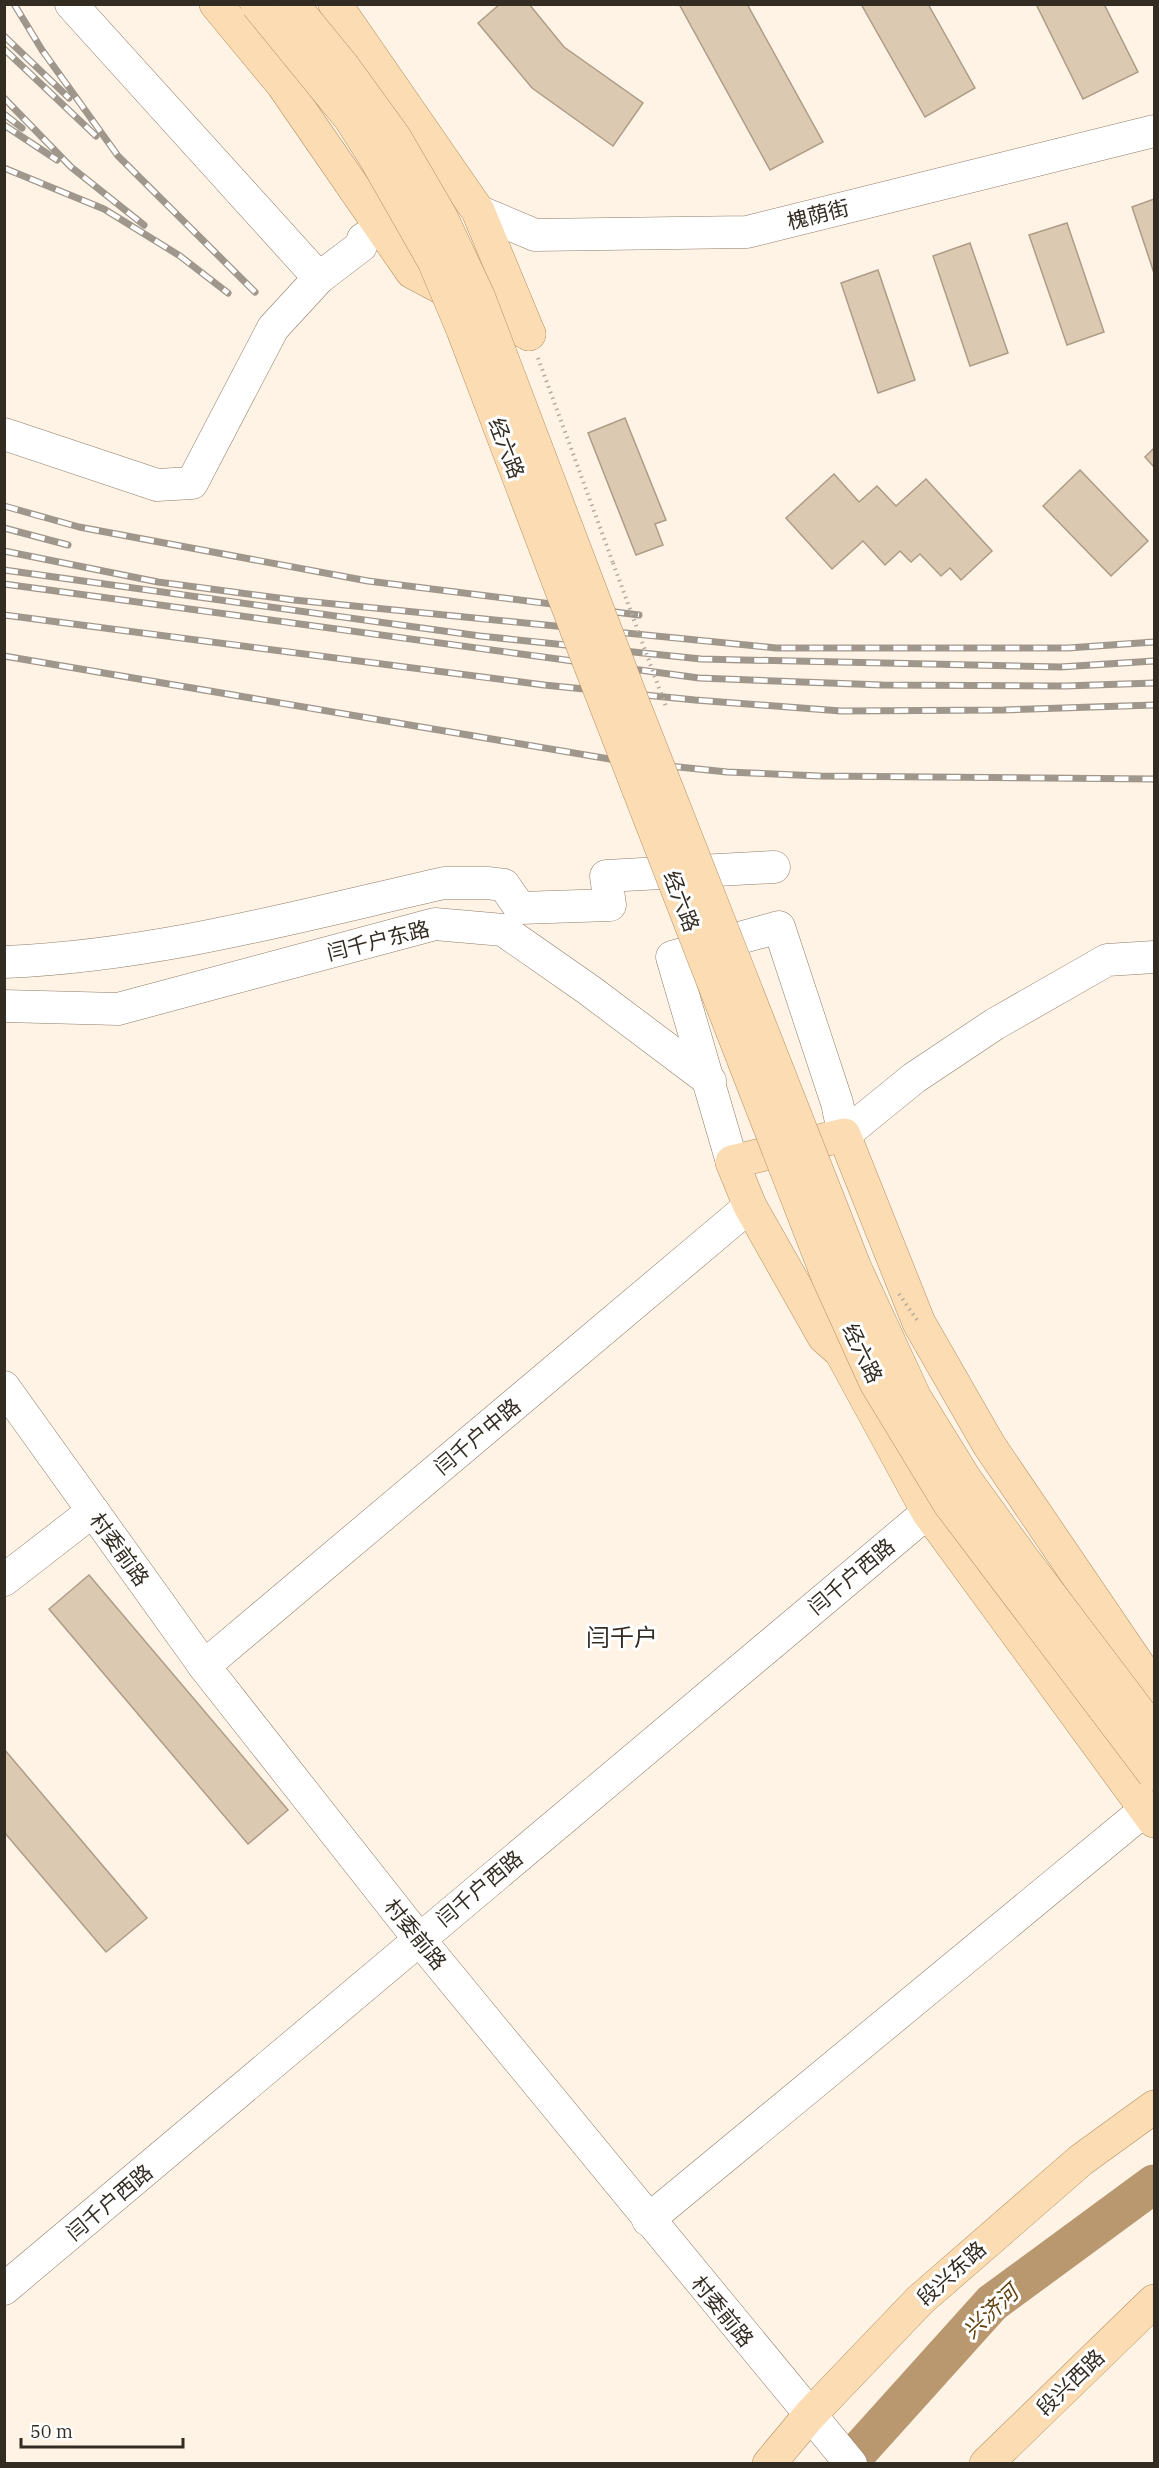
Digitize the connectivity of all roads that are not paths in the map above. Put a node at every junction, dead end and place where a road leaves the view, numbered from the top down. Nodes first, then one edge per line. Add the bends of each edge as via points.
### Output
1 (71, 4) edge
2 (216, 4) edge
3 (257, 4) edge
4 (292, 4) edge
5 (335, 4) edge
6 (1155, 131) edge
7 (478, 211) junction
8 (381, 227) junction
9 (319, 278) junction
10 (4, 434) edge
11 (774, 867) dead end
12 (520, 908) junction
13 (470, 927) junction
14 (1155, 957) edge
15 (4, 962) edge
16 (4, 1006) edge
17 (710, 1081) junction
18 (844, 1135) junction
19 (732, 1162) junction
20 (750, 1206) junction
21 (4, 1387) edge
22 (93, 1511) junction
23 (928, 1512) junction
24 (4, 1580) edge
25 (204, 1666) junction
26 (1155, 1688) edge
27 (1155, 1732) edge
28 (1155, 1774) edge
29 (1150, 1815) edge
30 (418, 1939) junction
31 (1155, 2107) edge
32 (648, 2220) junction
33 (4, 2289) edge
34 (1155, 2301) edge
35 (816, 2424) junction
36 (769, 2463) edge
37 (851, 2463) edge
38 (986, 2463) edge

1 - 9 street
2 - 8 main road via 283,85
3 - 28 main road, 经六路, bridge via 350,118 434,261 828,1277 876,1383 949,1503
4 - 27 main road, 经六路, bridge via 395,138 441,216 479,298 855,1268 915,1398 984,1505
5 - 7 main road
6 - 7 street, 槐荫街 via 747,232 535,235
7 - 8 main road via 529,334 412,272
8 - 9 street
9 - 10 street via 273,328 192,483 157,485
11 - 12 street via 606,876 610,904
12 - 13 street
12 - 15 street via 504,885 444,883 175,944 61,960
13 - 16 street, 闫千户东路 via 435,924 118,1009
13 - 17 street, 闫千户东路 via 503,930
14 - 18 street via 1107,960 994,1024 914,1078
17 - 18 street via 672,957 778,927 837,1102
17 - 19 street
18 - 19 main road
18 - 26 main road via 919,1323 989,1445
19 - 20 main road
20 - 23 main road via 824,1337 841,1352
20 - 25 street, 闫千户中路
21 - 22 street, 村委前路
22 - 24 street
22 - 25 street, 村委前路
23 - 29 main road
23 - 30 street, 闫千户西路
25 - 30 street, 村委前路
29 - 32 street
30 - 32 street, 村委前路
30 - 33 street, 闫千户西路
31 - 35 main road, 段兴东路 via 1081,2160 920,2300
32 - 35 street, 村委前路
34 - 38 main road, 段兴西路
35 - 36 main road, 段兴东路
35 - 37 street, 村委前路

